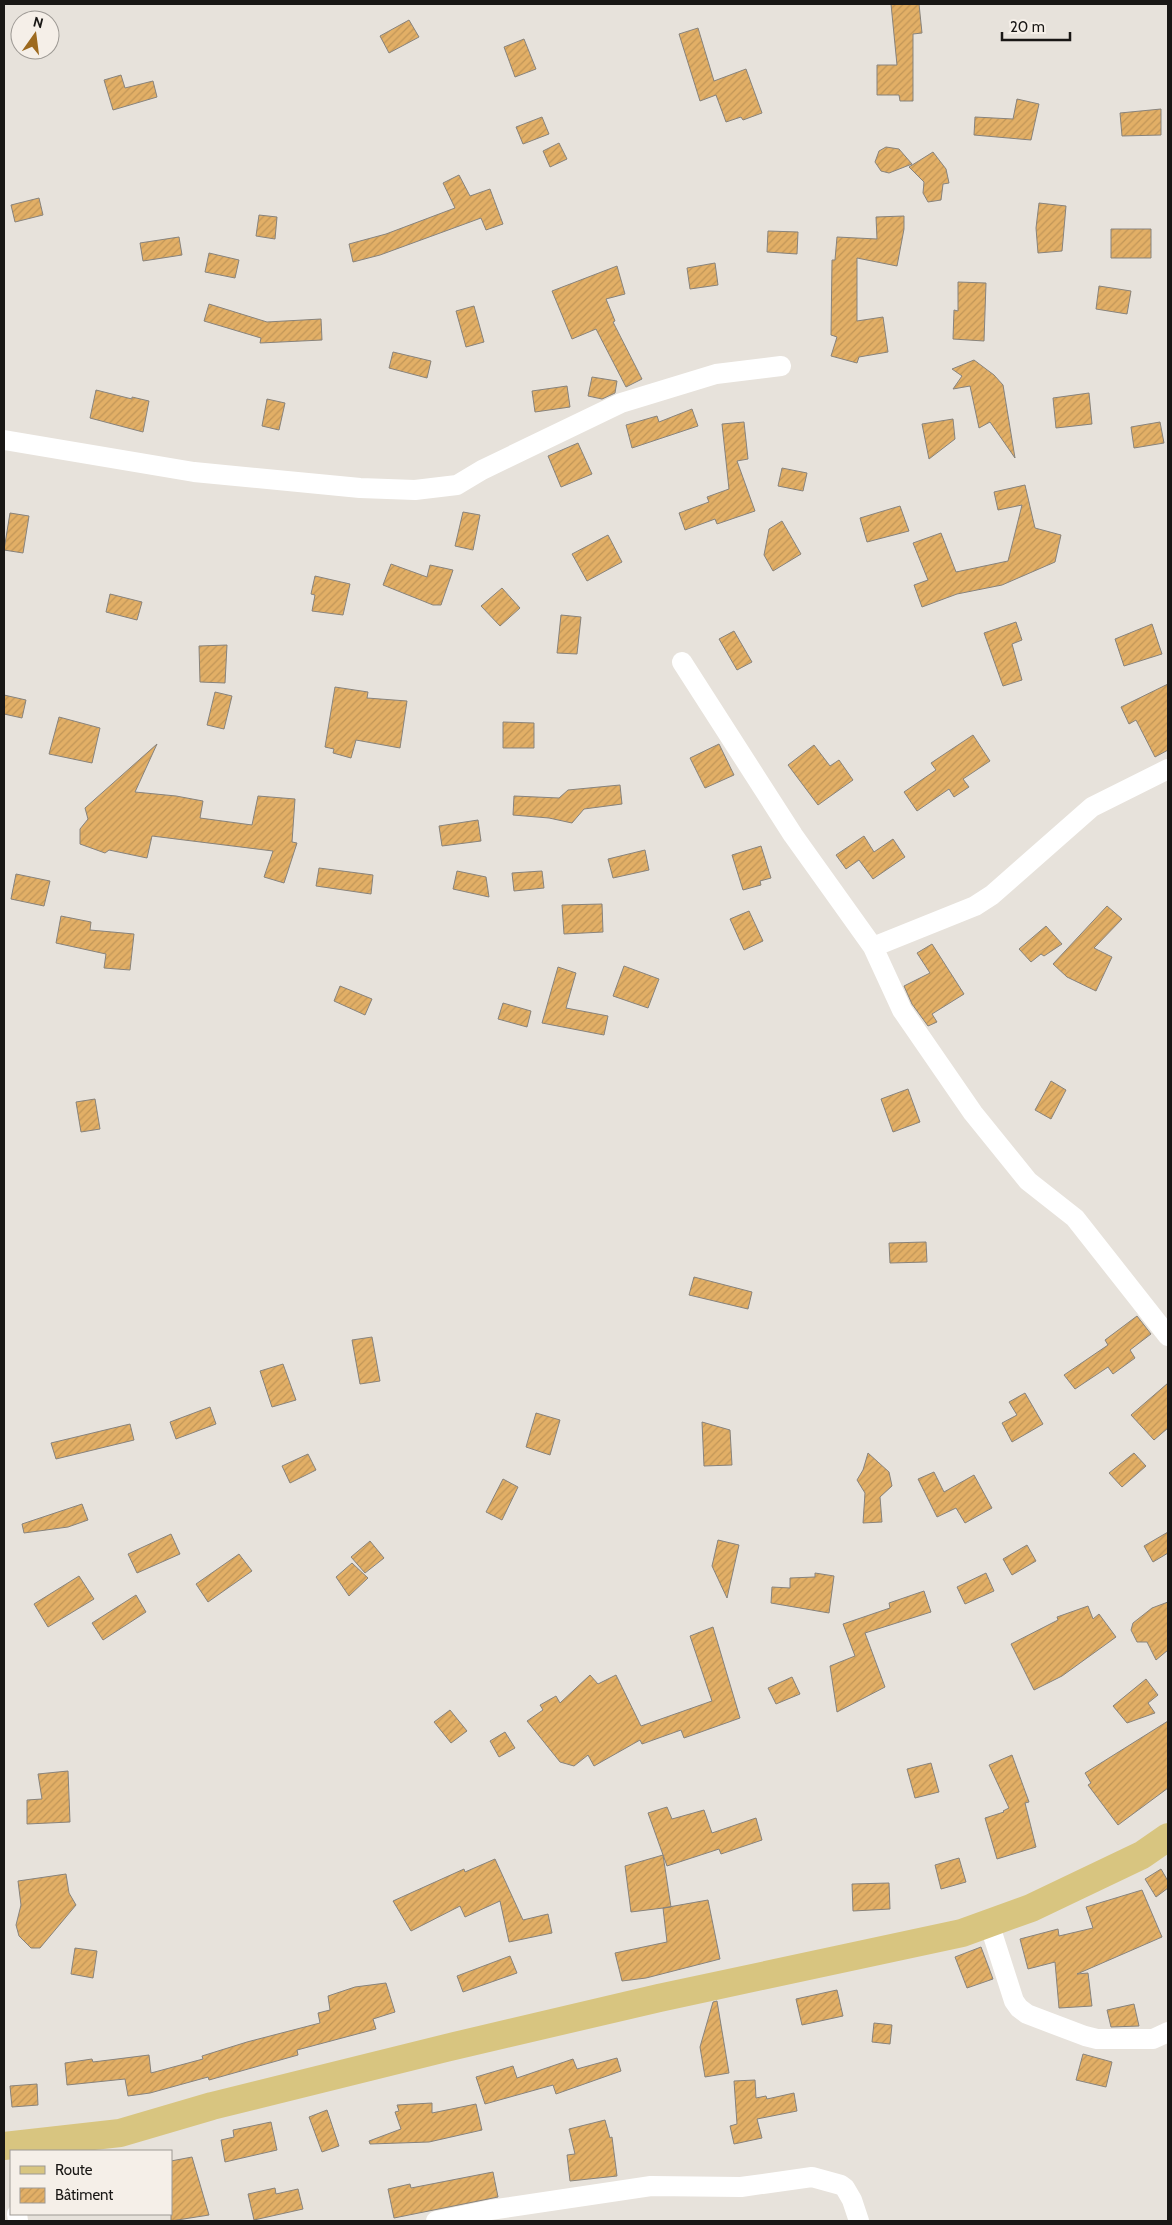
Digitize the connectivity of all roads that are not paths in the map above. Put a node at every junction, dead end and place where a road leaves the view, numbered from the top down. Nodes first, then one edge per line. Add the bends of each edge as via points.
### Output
1 (781, 366) dead end
2 (4, 440) edge
3 (682, 662) dead end
4 (1168, 769) edge
5 (873, 946) junction
6 (1168, 1336) edge
7 (1168, 1837) edge
8 (989, 1923) junction
9 (1168, 2032) edge
10 (9, 2148) edge
11 (436, 2221) edge
12 (859, 2221) edge

1 - 2 street via 716,374 621,403 457,485 415,490 194,472
3 - 5 street via 793,835
4 - 5 street via 1092,807 976,906
5 - 6 street via 902,1010 973,1113 1028,1181 1076,1218
7 - 8 main road via 1142,1855 1031,1908
8 - 9 street via 1014,2001 1027,2014 1097,2039 1153,2039
8 - 10 main road via 962,1933 446,2048 212,2106 120,2133
11 - 12 street via 651,2186 740,2187 812,2177 845,2188

